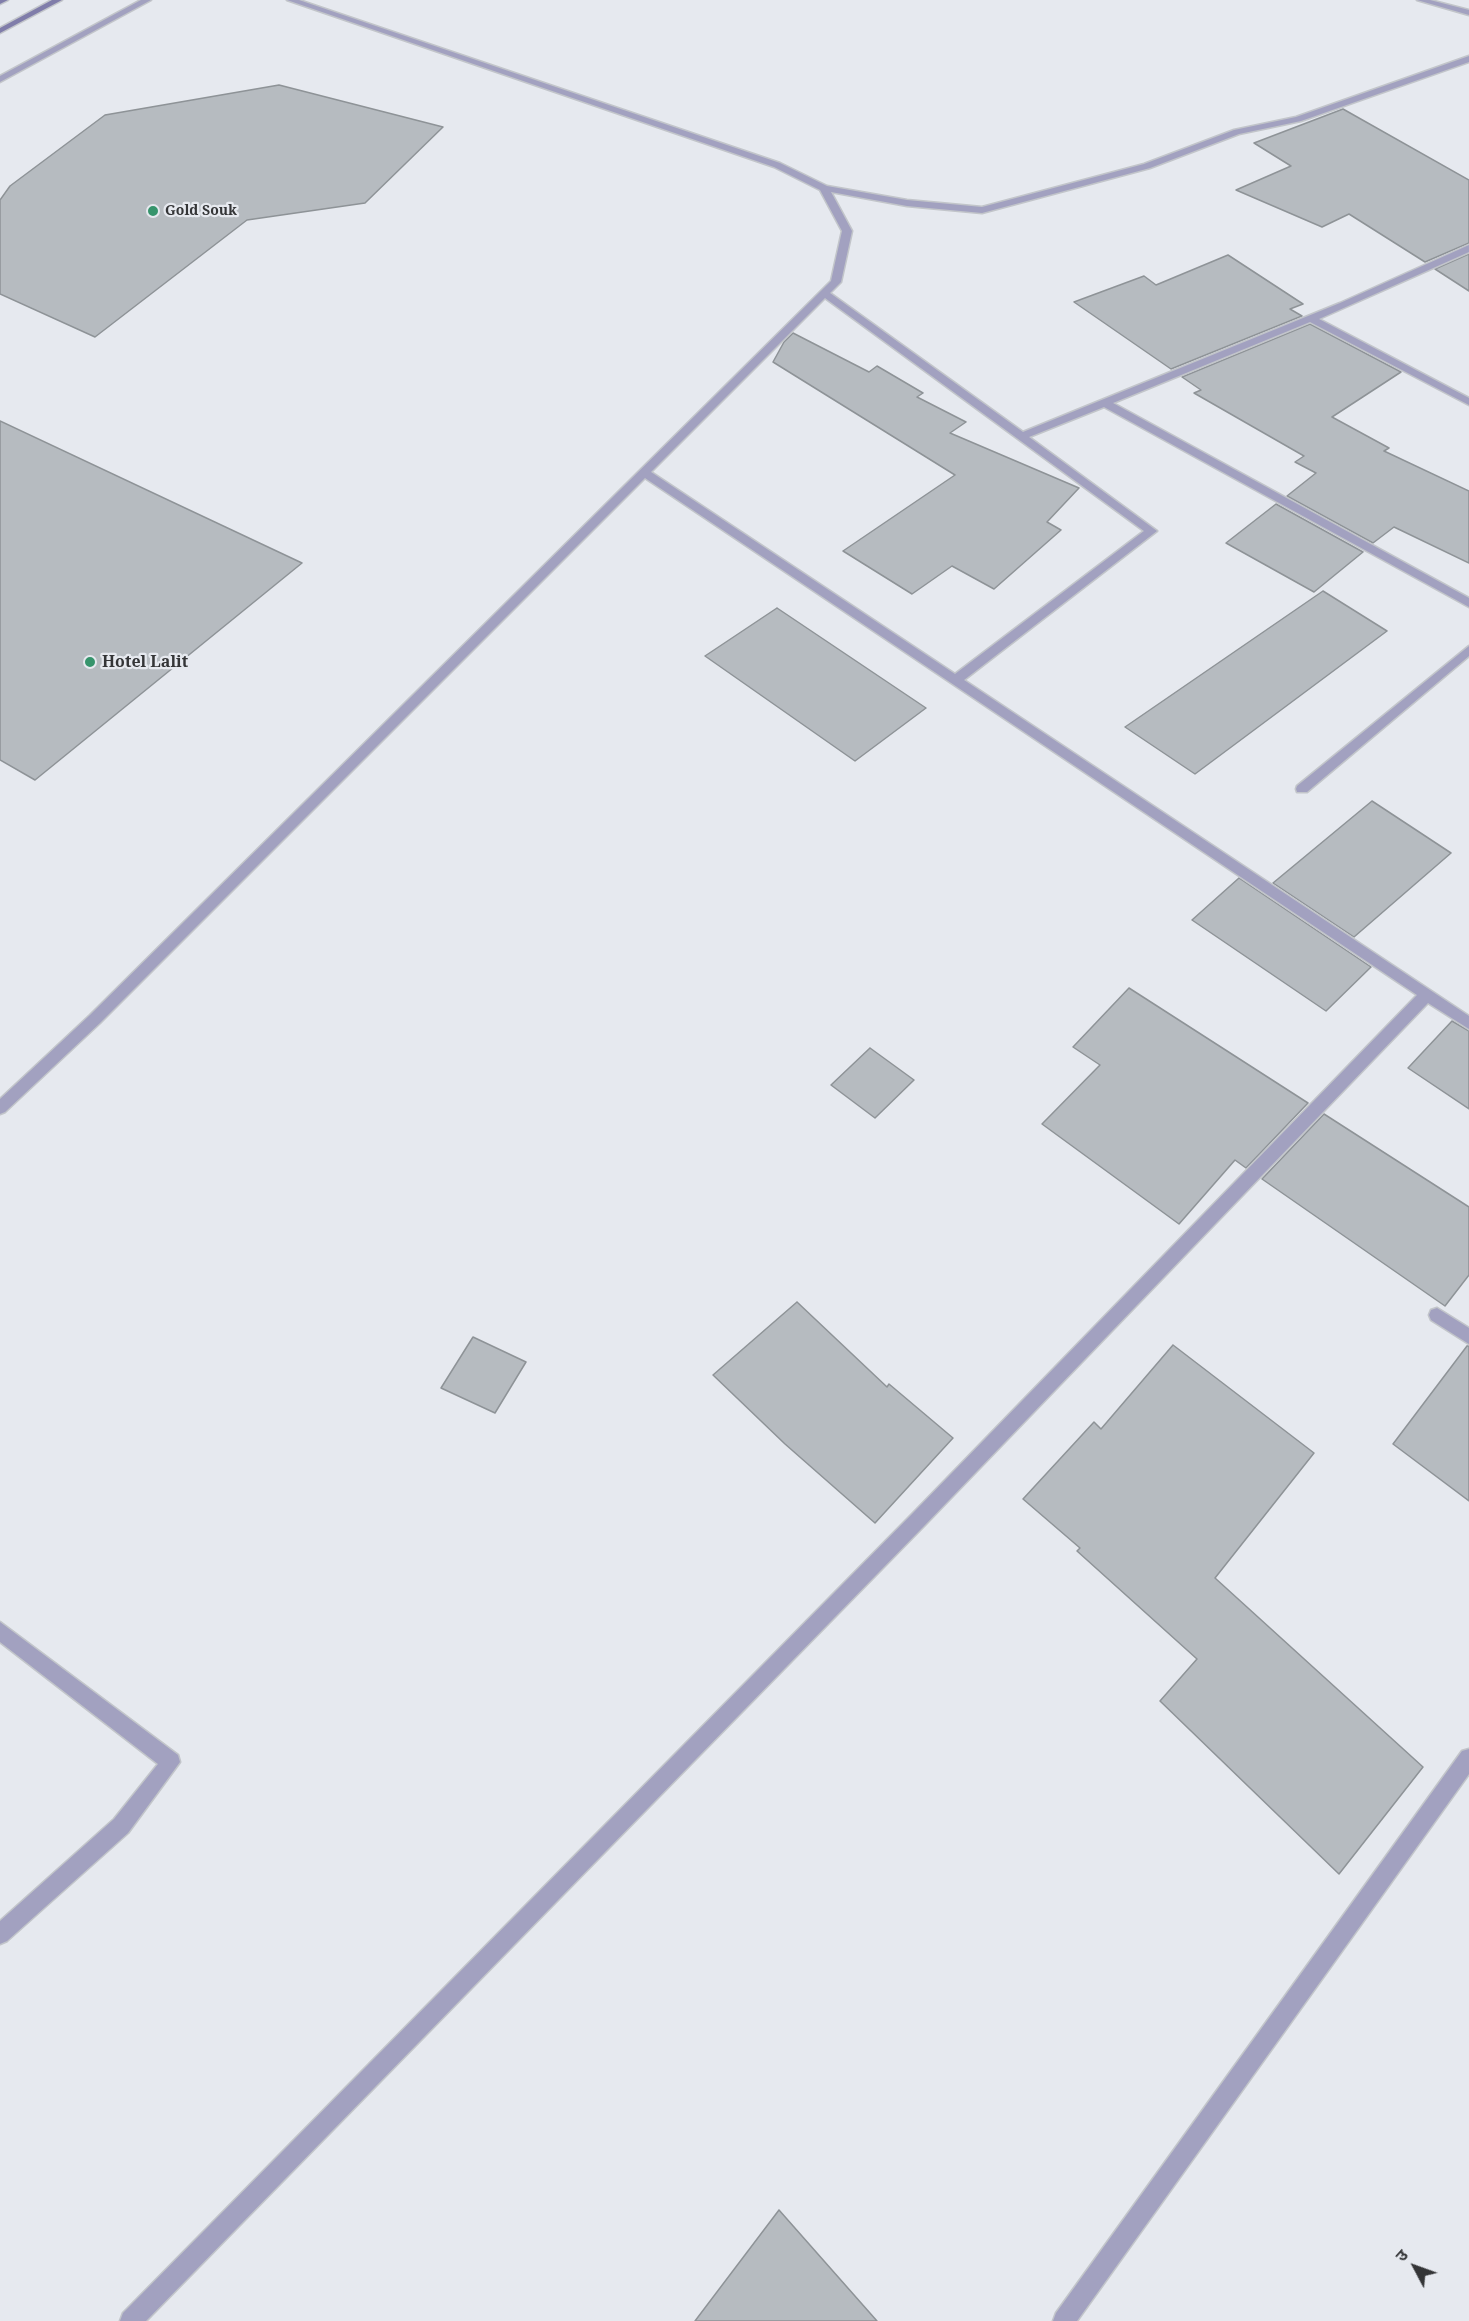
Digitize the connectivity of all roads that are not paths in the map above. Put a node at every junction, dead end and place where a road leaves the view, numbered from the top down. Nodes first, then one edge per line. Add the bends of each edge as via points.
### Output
1 (4, 0) edge
2 (58, 0) edge
3 (147, 0) edge
4 (291, 0) edge
5 (1421, 0) edge
6 (0, 2) edge
7 (1469, 13) edge
8 (0, 31) edge
9 (1467, 61) edge
10 (0, 79) edge
11 (824, 188) junction
12 (1469, 248) edge
13 (824, 293) junction
14 (1310, 318) junction
15 (1105, 402) junction
16 (1469, 402) edge
17 (1021, 437) junction
18 (644, 472) junction
19 (1469, 603) edge
20 (1469, 650) edge
21 (955, 680) junction
22 (1302, 789) dead end
23 (1426, 994) junction
24 (1469, 1023) edge
25 (0, 1108) edge
26 (1437, 1315) dead end
27 (1469, 1337) edge
28 (0, 1631) edge
29 (1469, 1758) edge
30 (0, 1935) edge
31 (131, 2321) edge
32 (1064, 2321) edge

1 - 6 main road
2 - 8 main road
3 - 10 street
4 - 11 street via 777,165
5 - 7 street
9 - 11 street via 1298,119 1237,132 1147,166 982,210 907,203
11 - 13 street via 847,231 836,282
12 - 14 street
13 - 17 street
13 - 18 street
14 - 15 street
14 - 16 street
15 - 17 street
15 - 19 street
17 - 21 street via 1151,531
18 - 21 street
18 - 25 street via 95,1019
20 - 22 street
21 - 23 street
23 - 24 street
23 - 31 street via 928,1510
26 - 27 street
28 - 30 street via 171,1762 121,1826
29 - 32 street

